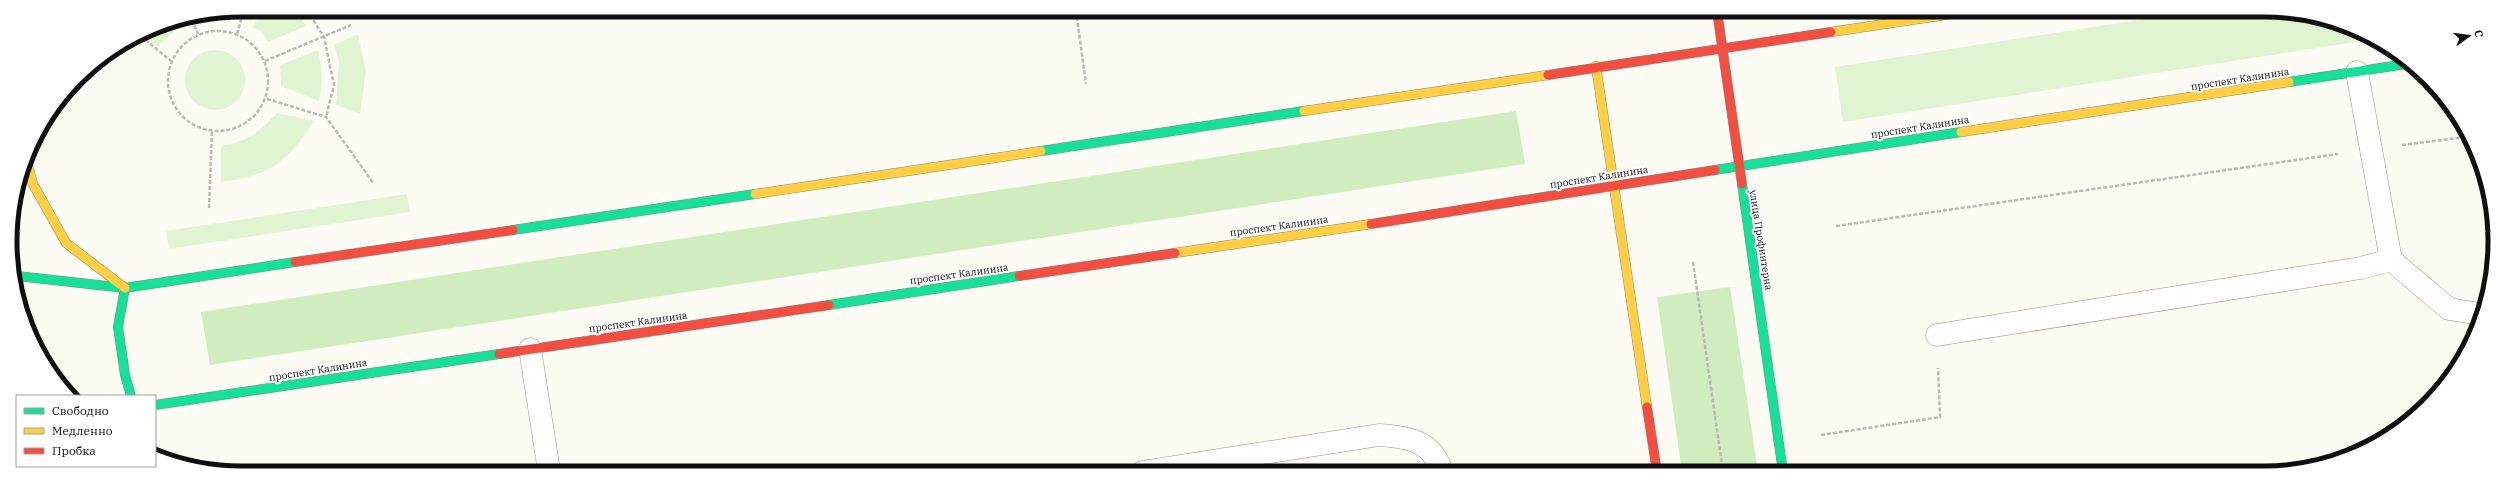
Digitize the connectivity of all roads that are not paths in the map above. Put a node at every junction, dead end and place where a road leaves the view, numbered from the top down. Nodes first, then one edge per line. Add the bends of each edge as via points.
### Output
1 (1718, 17) edge
2 (1930, 17) edge
3 (1722, 47) junction
4 (2402, 65) edge
5 (1596, 66) junction
6 (2357, 72) junction
7 (1739, 166) junction
8 (29, 169) edge
9 (1613, 186) junction
10 (2391, 260) junction
11 (20, 276) edge
12 (125, 288) junction
13 (2476, 314) edge
14 (1937, 335) road end
15 (530, 349) junction
16 (130, 395) edge
17 (156, 405) edge
18 (548, 466) edge
19 (1180, 466) edge
20 (1439, 466) edge
21 (1656, 466) edge
22 (1782, 466) edge

1 - 3 main road, улица Профинтерна
2 - 3 main road
3 - 5 main road
3 - 7 main road, улица Профинтерна
4 - 6 main road, проспект Калинина
5 - 9 main road
5 - 12 main road
6 - 7 main road, проспект Калинина
6 - 10 lane
7 - 9 main road, проспект Калинина
7 - 22 main road, улица Профинтерна
8 - 12 main road via 33,184 66,243
9 - 15 main road, проспект Калинина
9 - 21 main road via 1628,270
10 - 13 lane via 2449,310
10 - 14 lane via 2353,269
11 - 12 main road
12 - 16 main road via 118,328
15 - 17 main road, проспект Калинина
15 - 18 lane
19 - 20 lane via 1379,435 1409,437 1429,449

